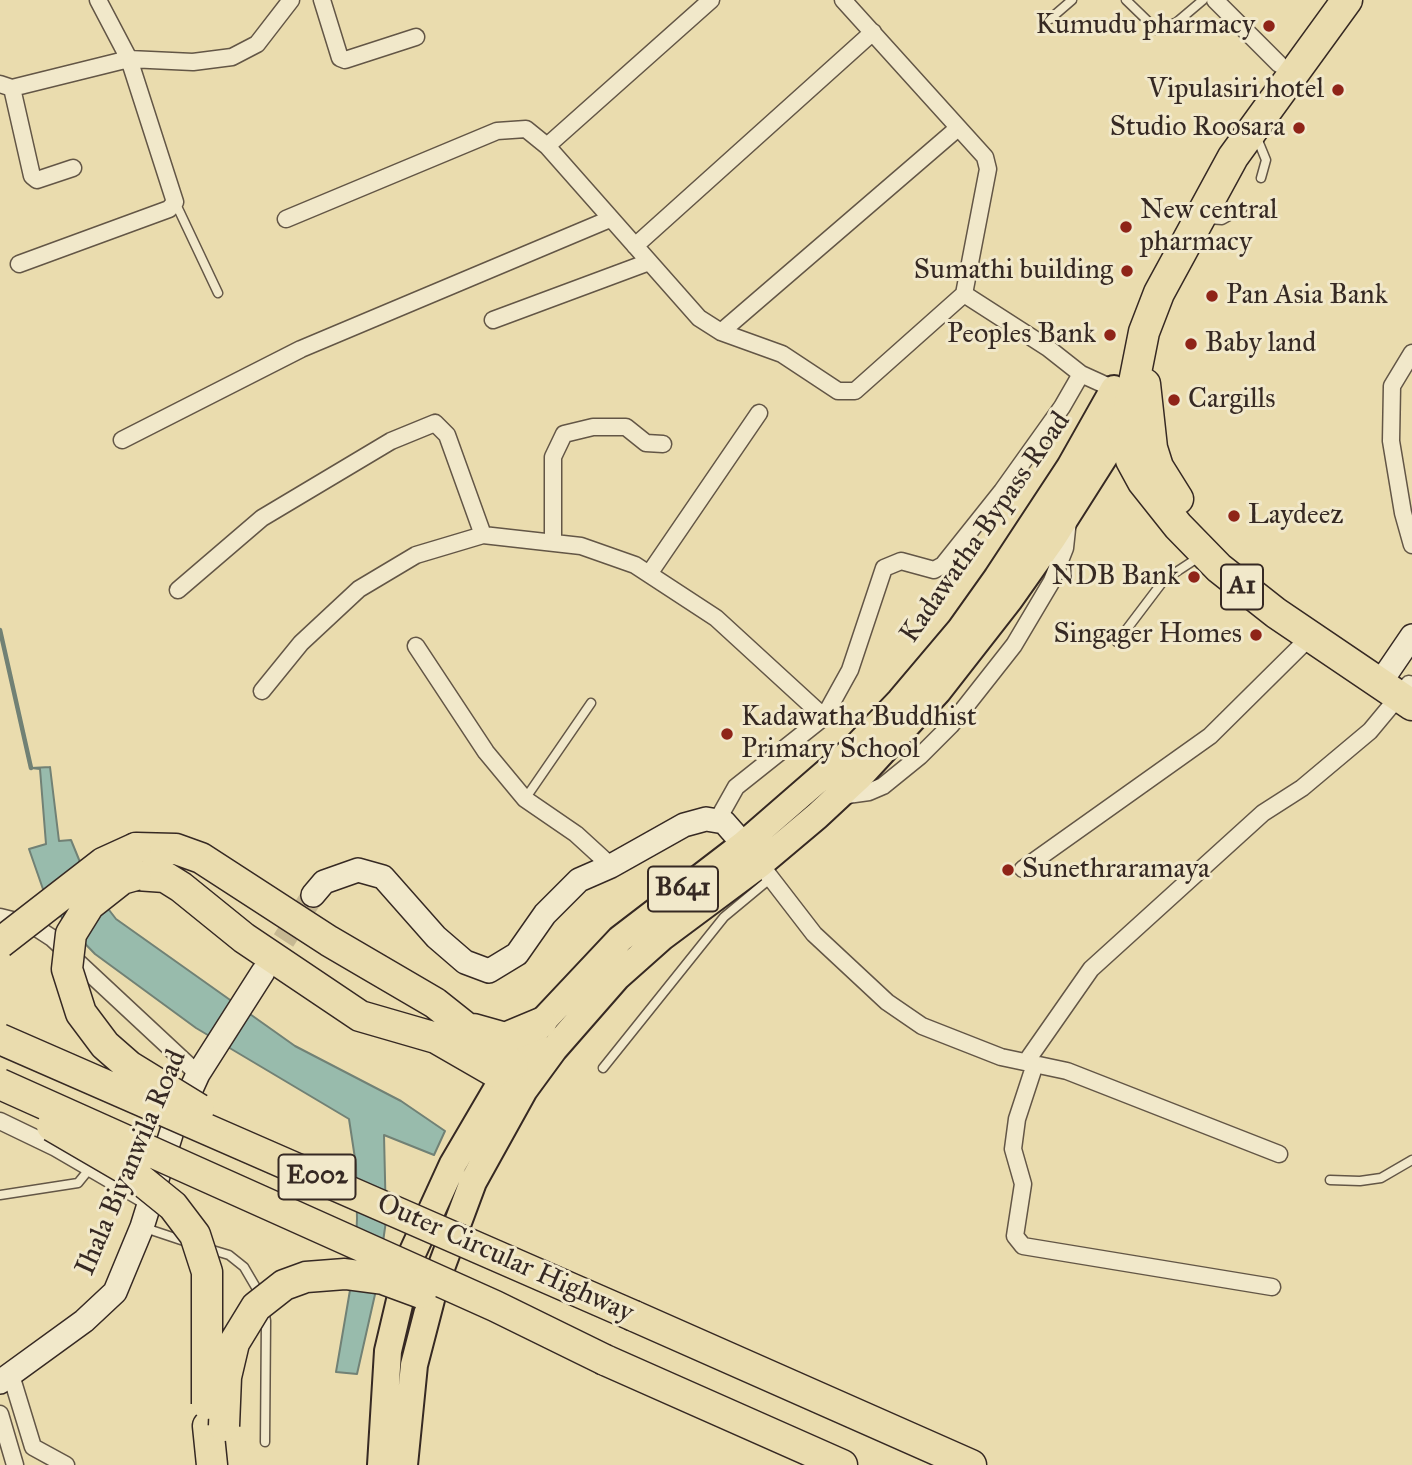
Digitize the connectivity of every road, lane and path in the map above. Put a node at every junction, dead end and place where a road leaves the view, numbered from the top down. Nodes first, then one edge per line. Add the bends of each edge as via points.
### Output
1 (98, 0) edge
2 (291, 0) edge
3 (322, 0) edge
4 (712, 0) edge
5 (843, 0) edge
6 (1072, 0) edge
7 (1126, 0) edge
8 (1203, 0) edge
9 (1215, 0) edge
10 (1325, 0) edge
11 (1347, 0) edge
12 (1050, 19) dead end
13 (873, 32) junction
14 (416, 37) dead end
15 (129, 60) junction
16 (1279, 64) junction
17 (6, 86) edge
18 (958, 128) junction
19 (1253, 128) junction
20 (547, 146) junction
21 (73, 168) dead end
22 (1261, 178) dead end
23 (174, 202) junction
24 (1242, 208) dead end
25 (1198, 217) junction
26 (286, 219) dead end
27 (610, 219) junction
28 (635, 246) junction
29 (649, 262) junction
30 (19, 264) dead end
31 (1169, 277) junction
32 (218, 293) dead end
33 (964, 294) junction
34 (493, 320) dead end
35 (721, 332) junction
36 (1412, 353) edge
37 (1081, 374) junction
38 (1114, 389) junction
39 (759, 413) dead end
40 (1125, 424) junction
41 (1090, 435) junction
42 (122, 440) dead end
43 (663, 444) dead end
44 (1152, 448) junction
45 (1090, 480) junction
46 (1143, 482) junction
47 (483, 536) junction
48 (553, 541) junction
49 (1412, 545) edge
50 (1204, 553) junction
51 (649, 574) junction
52 (178, 590) dead end
53 (1412, 636) edge
54 (1310, 637) junction
55 (1116, 642) dead end
56 (416, 646) dead end
57 (1400, 687) edge
58 (262, 691) dead end
59 (591, 703) dead end
60 (824, 717) junction
61 (525, 799) junction
62 (718, 819) junction
63 (136, 861) junction
64 (758, 862) junction
65 (611, 866) junction
66 (1023, 869) dead end
67 (313, 895) tunnel mouth
68 (0, 917) edge
69 (0, 943) edge
70 (263, 972) tunnel mouth
71 (541, 1024) junction
72 (466, 1026) junction
73 (0, 1039) edge
74 (1030, 1063) junction
75 (603, 1068) dead end
76 (198, 1074) junction
77 (518, 1078) junction
78 (0, 1084) edge
79 (0, 1100) edge
80 (0, 1121) edge
81 (1279, 1154) dead end
82 (1412, 1160) edge
83 (287, 1163) junction
84 (91, 1167) junction
85 (1330, 1180) dead end
86 (0, 1195) edge
87 (149, 1202) junction
88 (142, 1227) junction
89 (1272, 1287) dead end
90 (605, 1360) junction
91 (5, 1379) edge
92 (0, 1414) edge
93 (216, 1426) junction
94 (265, 1442) dead end
95 (15, 1465) edge
96 (66, 1465) edge
97 (212, 1465) edge
98 (228, 1465) edge
99 (382, 1465) edge
100 (404, 1465) edge
101 (842, 1465) edge
102 (971, 1465) edge

1 - 15 street
2 - 15 street via 257,44 232,57 193,62
3 - 14 street via 340,58 345,60
4 - 20 street
5 - 13 street
6 - 12 lane
7 - 8 lane via 1157,30 1177,22
9 - 16 street
10 - 16 highway
11 - 19 highway, A1
13 - 18 street
13 - 28 street
15 - 17 street
15 - 23 street
16 - 38 highway via 1201,175 1172,229 1132,317
17 - 21 street via 32,176 37,180
18 - 33 street via 985,157 988,169
18 - 35 street
19 - 22 lane via 1266,160
19 - 25 highway, A1
20 - 26 street via 526,128 497,131
20 - 27 street
23 - 30 street via 169,209
23 - 32 lane
24 - 25 lane via 1222,220
25 - 31 highway, A1
27 - 28 street
27 - 42 street via 300,349
28 - 29 street
29 - 34 street
29 - 35 street via 699,318
31 - 40 highway, A1 via 1144,331
31 - 44 highway, A1 via 1144,388
33 - 35 street via 855,391 838,391 782,354
33 - 37 street
36 - 49 street via 1392,386 1391,441
37 - 38 street
37 - 60 street via 1009,481 943,565 934,570 901,561 884,568 849,670
38 - 40 highway, A1
38 - 41 main road, Kadawatha Bypass Road / B641
39 - 51 street
40 - 41 main road via 1107,424
40 - 44 highway
40 - 45 main road, Kadawatha Bypass Road / B641
40 - 46 highway, A1 via 1129,454
41 - 64 main road, Kadawatha Bypass Road / B641 via 997,578 942,652
43 - 48 street via 646,443 626,427 564,434 553,457
44 - 57 highway, A1 via 1162,475 1183,506 1234,559
45 - 46 main road via 1105,471 1121,470
45 - 64 main road, Kadawatha Bypass Road / B641 via 1016,591 900,733 839,796
46 - 50 highway, A1
47 - 48 street
47 - 52 street via 447,435 435,423 390,440 262,518
47 - 58 street via 416,555 359,589 301,643
48 - 51 street via 581,546
50 - 54 highway, A1
50 - 55 lane via 1164,580
51 - 60 street via 716,618
53 - 57 street
54 - 57 highway, A1
54 - 66 street via 1210,736
56 - 61 street via 486,752
57 - 74 street via 1370,731 1302,788 1262,813 1091,969
59 - 61 lane
60 - 62 street via 736,787
61 - 65 street via 576,834
62 - 64 street
62 - 65 street via 684,825
63 - 69 highway, bridge via 103,863
63 - 72 highway via 176,849 201,858
63 - 77 highway via 181,887 244,938 360,1016 444,1041
63 - 83 highway, bridge via 122,879 89,905 71,934 67,969 81,1013 105,1045 130,1066
64 - 71 main road, Kadawatha Bypass Road / B641 via 620,939
64 - 74 street via 814,934 887,1002 922,1026 1001,1057
64 - 75 lane via 724,917
64 - 77 main road, Kadawatha Bypass Road / B641 via 662,936
65 - 67 street via 579,880 545,914 517,954 489,971 466,962 436,937 383,877 358,870 324,882
68 - 76 street via 32,925 52,939
70 - 76 street, Ihala Biyanwila Road
71 - 72 highway via 505,1038
71 - 77 main road, Kadawatha Bypass Road / B641
72 - 77 highway
73 - 83 highway, Outer Circular Highway / E002, bridge
74 - 81 street via 1067,1071
74 - 89 street via 1013,1149 1023,1184 1015,1236 1023,1246
76 - 87 street, Ihala Biyanwila Road via 172,1131
77 - 99 main road, Kadawatha Bypass Road / B641 via 463,1146 410,1258 387,1360
77 - 100 main road, Kadawatha Bypass Road / B641 via 432,1293 412,1375
78 - 90 highway, Outer Circular Highway / E002, bridge
79 - 93 highway, bridge via 131,1172 173,1206 195,1235 207,1272
80 - 84 street
82 - 85 lane via 1381,1178
83 - 102 highway, Outer Circular Highway / E002, bridge
84 - 86 lane via 78,1183
84 - 87 street
87 - 88 street, Ihala Biyanwila Road
88 - 91 street, Ihala Biyanwila Road via 115,1292 84,1321
88 - 94 lane via 229,1255 259,1289 266,1321
90 - 93 highway, bridge via 383,1279 345,1274 306,1277 284,1286 256,1307 234,1343
90 - 101 highway, Outer Circular Highway / E002
91 - 96 street via 33,1447
92 - 95 street
93 - 97 highway
93 - 98 highway

